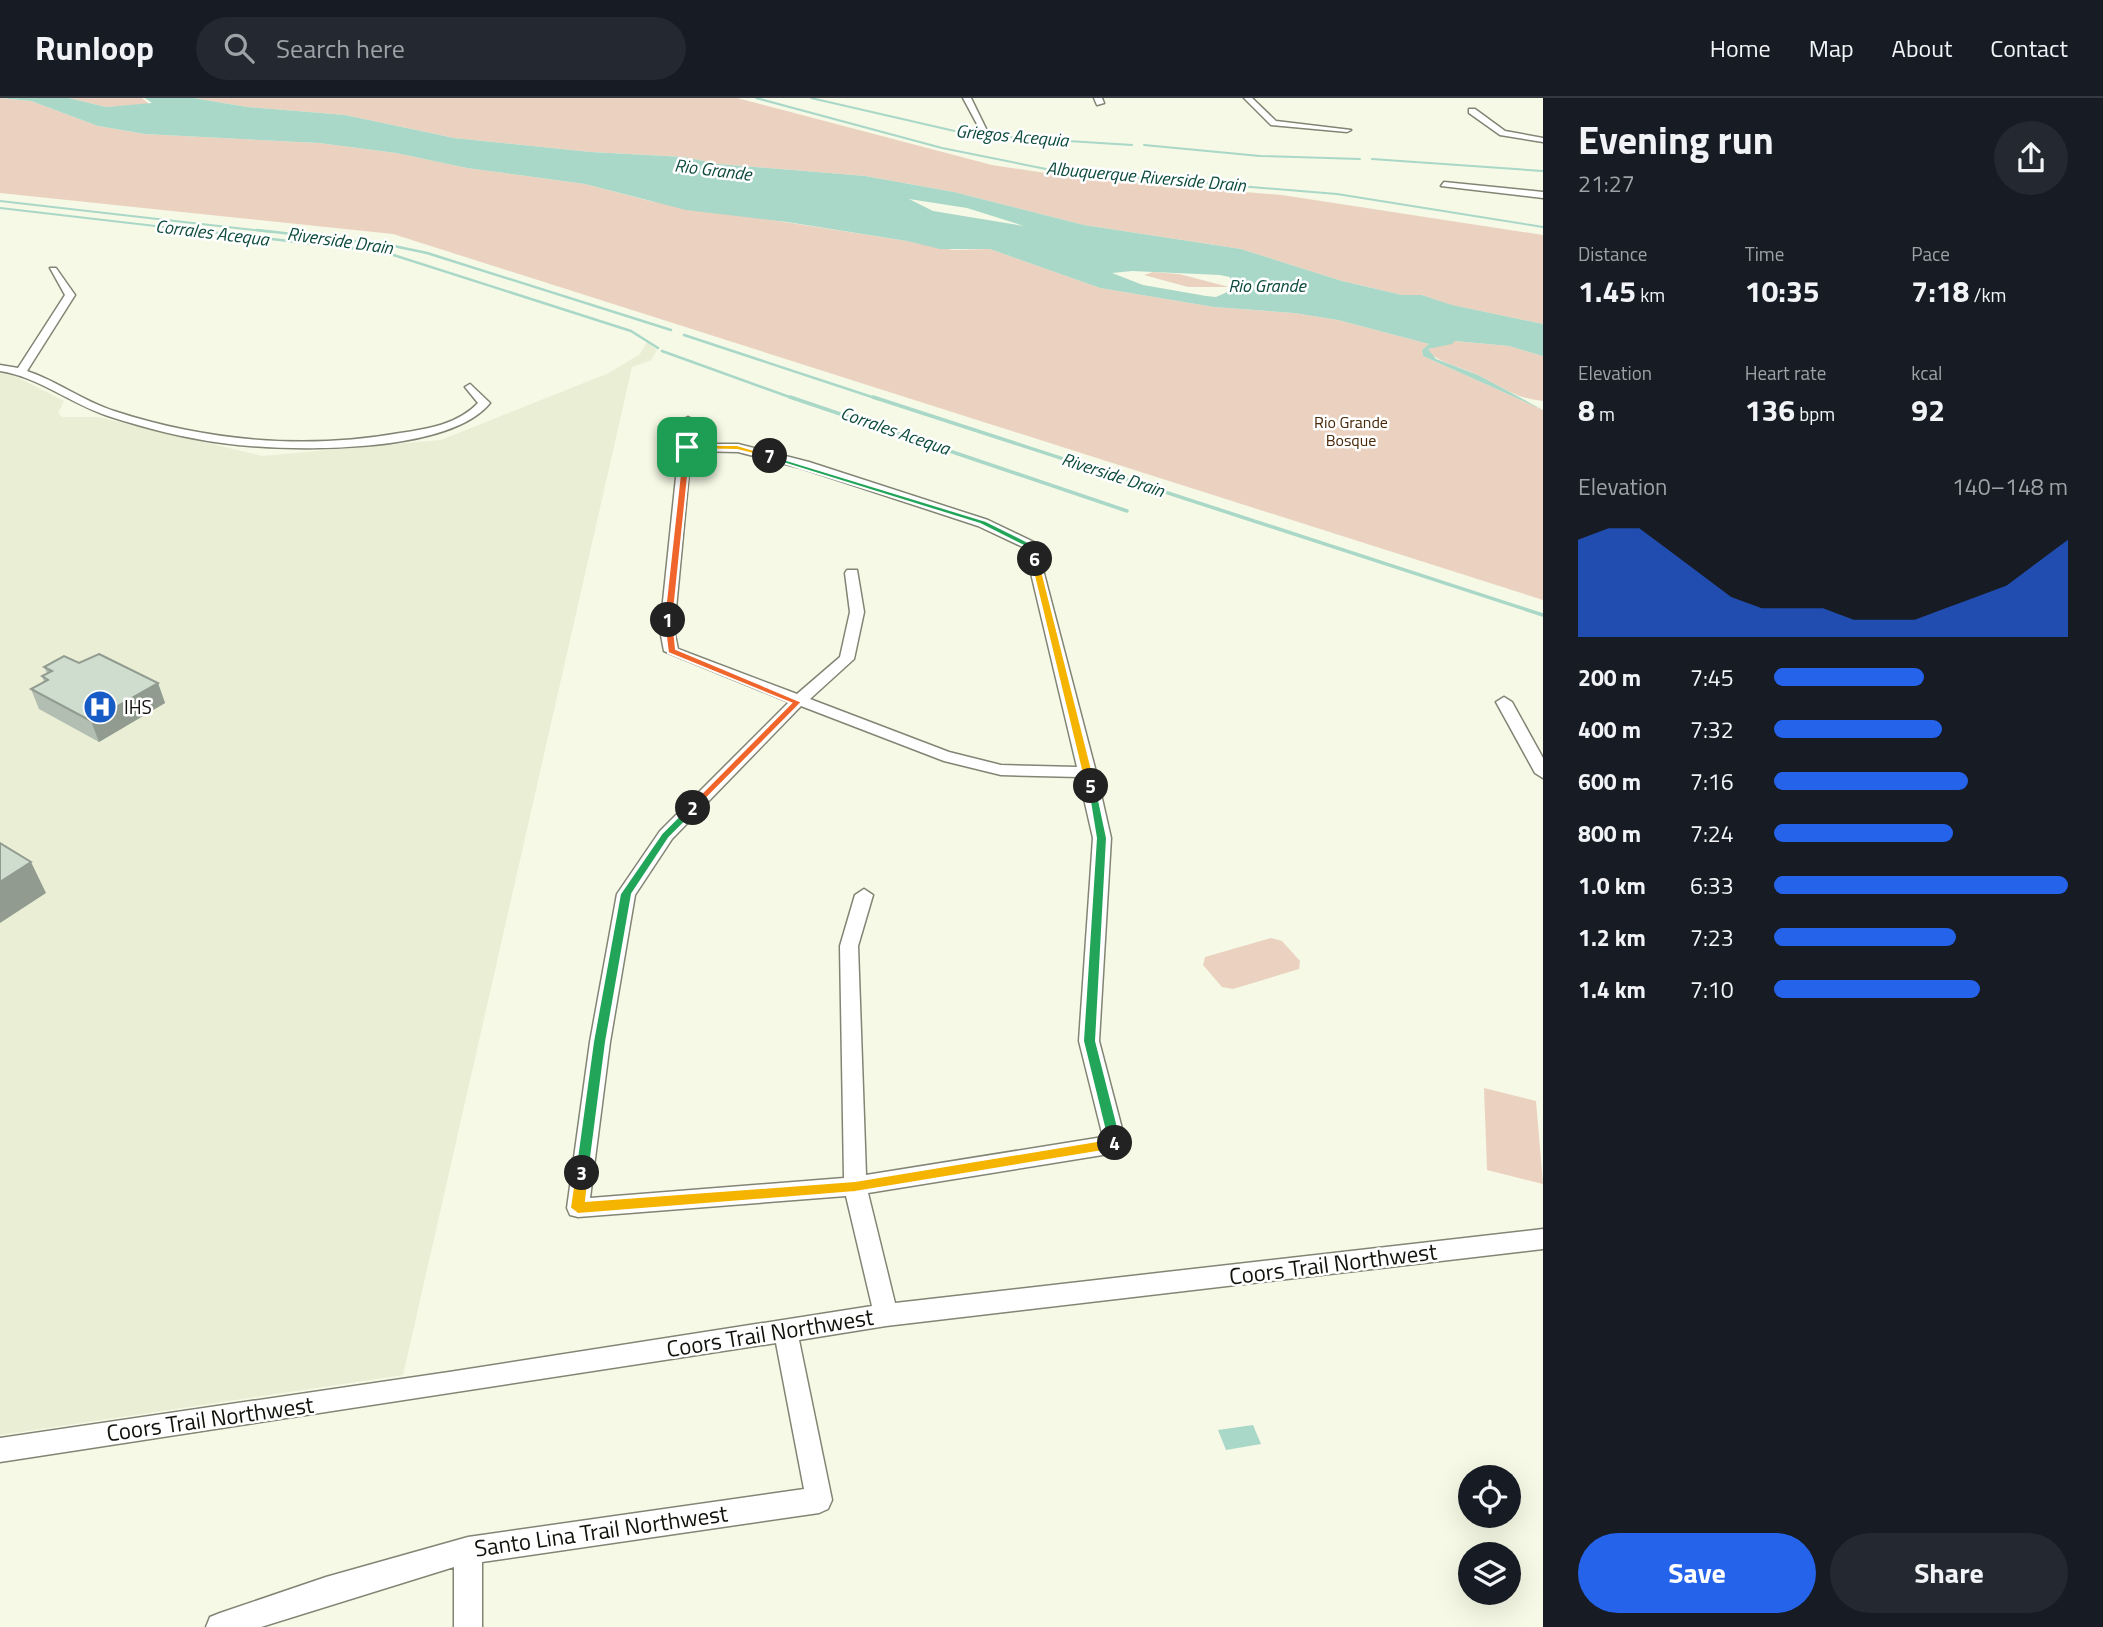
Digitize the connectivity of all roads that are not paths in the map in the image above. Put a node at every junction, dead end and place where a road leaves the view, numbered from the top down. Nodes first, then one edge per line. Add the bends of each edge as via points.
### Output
1 (967, 98) edge
2 (1248, 98) edge
3 (1472, 111) dead end
4 (1347, 130) dead end
5 (988, 137) dead end
6 (1543, 140) edge
7 (1444, 184) dead end
8 (1543, 195) edge
9 (53, 270) dead end
10 (0, 368) edge
11 (22, 370) junction
12 (470, 387) dead end
13 (688, 419) dead end
14 (687, 447) junction
15 (852, 573) dead end
16 (797, 702) junction
17 (1504, 702) dead end
18 (1088, 772) junction
19 (1543, 773) edge
20 (864, 895) dead end
21 (855, 1186) junction
22 (1543, 1239) edge
23 (886, 1315) junction
24 (785, 1330) junction
25 (0, 1450) edge
26 (468, 1549) junction
27 (220, 1627) edge
28 (468, 1627) edge

1 - 5 street
2 - 4 street via 1274,123
3 - 6 street via 1503,133
7 - 8 street
9 - 11 street via 70,295
10 - 11 street
11 - 12 street via 90,407 183,432 264,444 360,441 436,430 467,419 484,403
13 - 14 street
14 - 16 street via 667,630 671,651
14 - 18 street via 737,448 805,465 983,523 1031,547
15 - 16 street via 857,612 847,659
16 - 18 street via 978,765 1001,770
16 - 21 street via 666,835 626,894 578,1208
17 - 19 street
18 - 21 street via 1102,838 1089,1041 1115,1144
20 - 21 street via 849,946
21 - 23 street
22 - 23 street, Coors Trail Northwest
23 - 24 street, Coors Trail Northwest
24 - 25 street, Coors Trail Northwest
24 - 26 street, Santo Lina Trail Northwest via 820,1500
26 - 27 street, Santo Lina Trail Northwest
26 - 28 street

